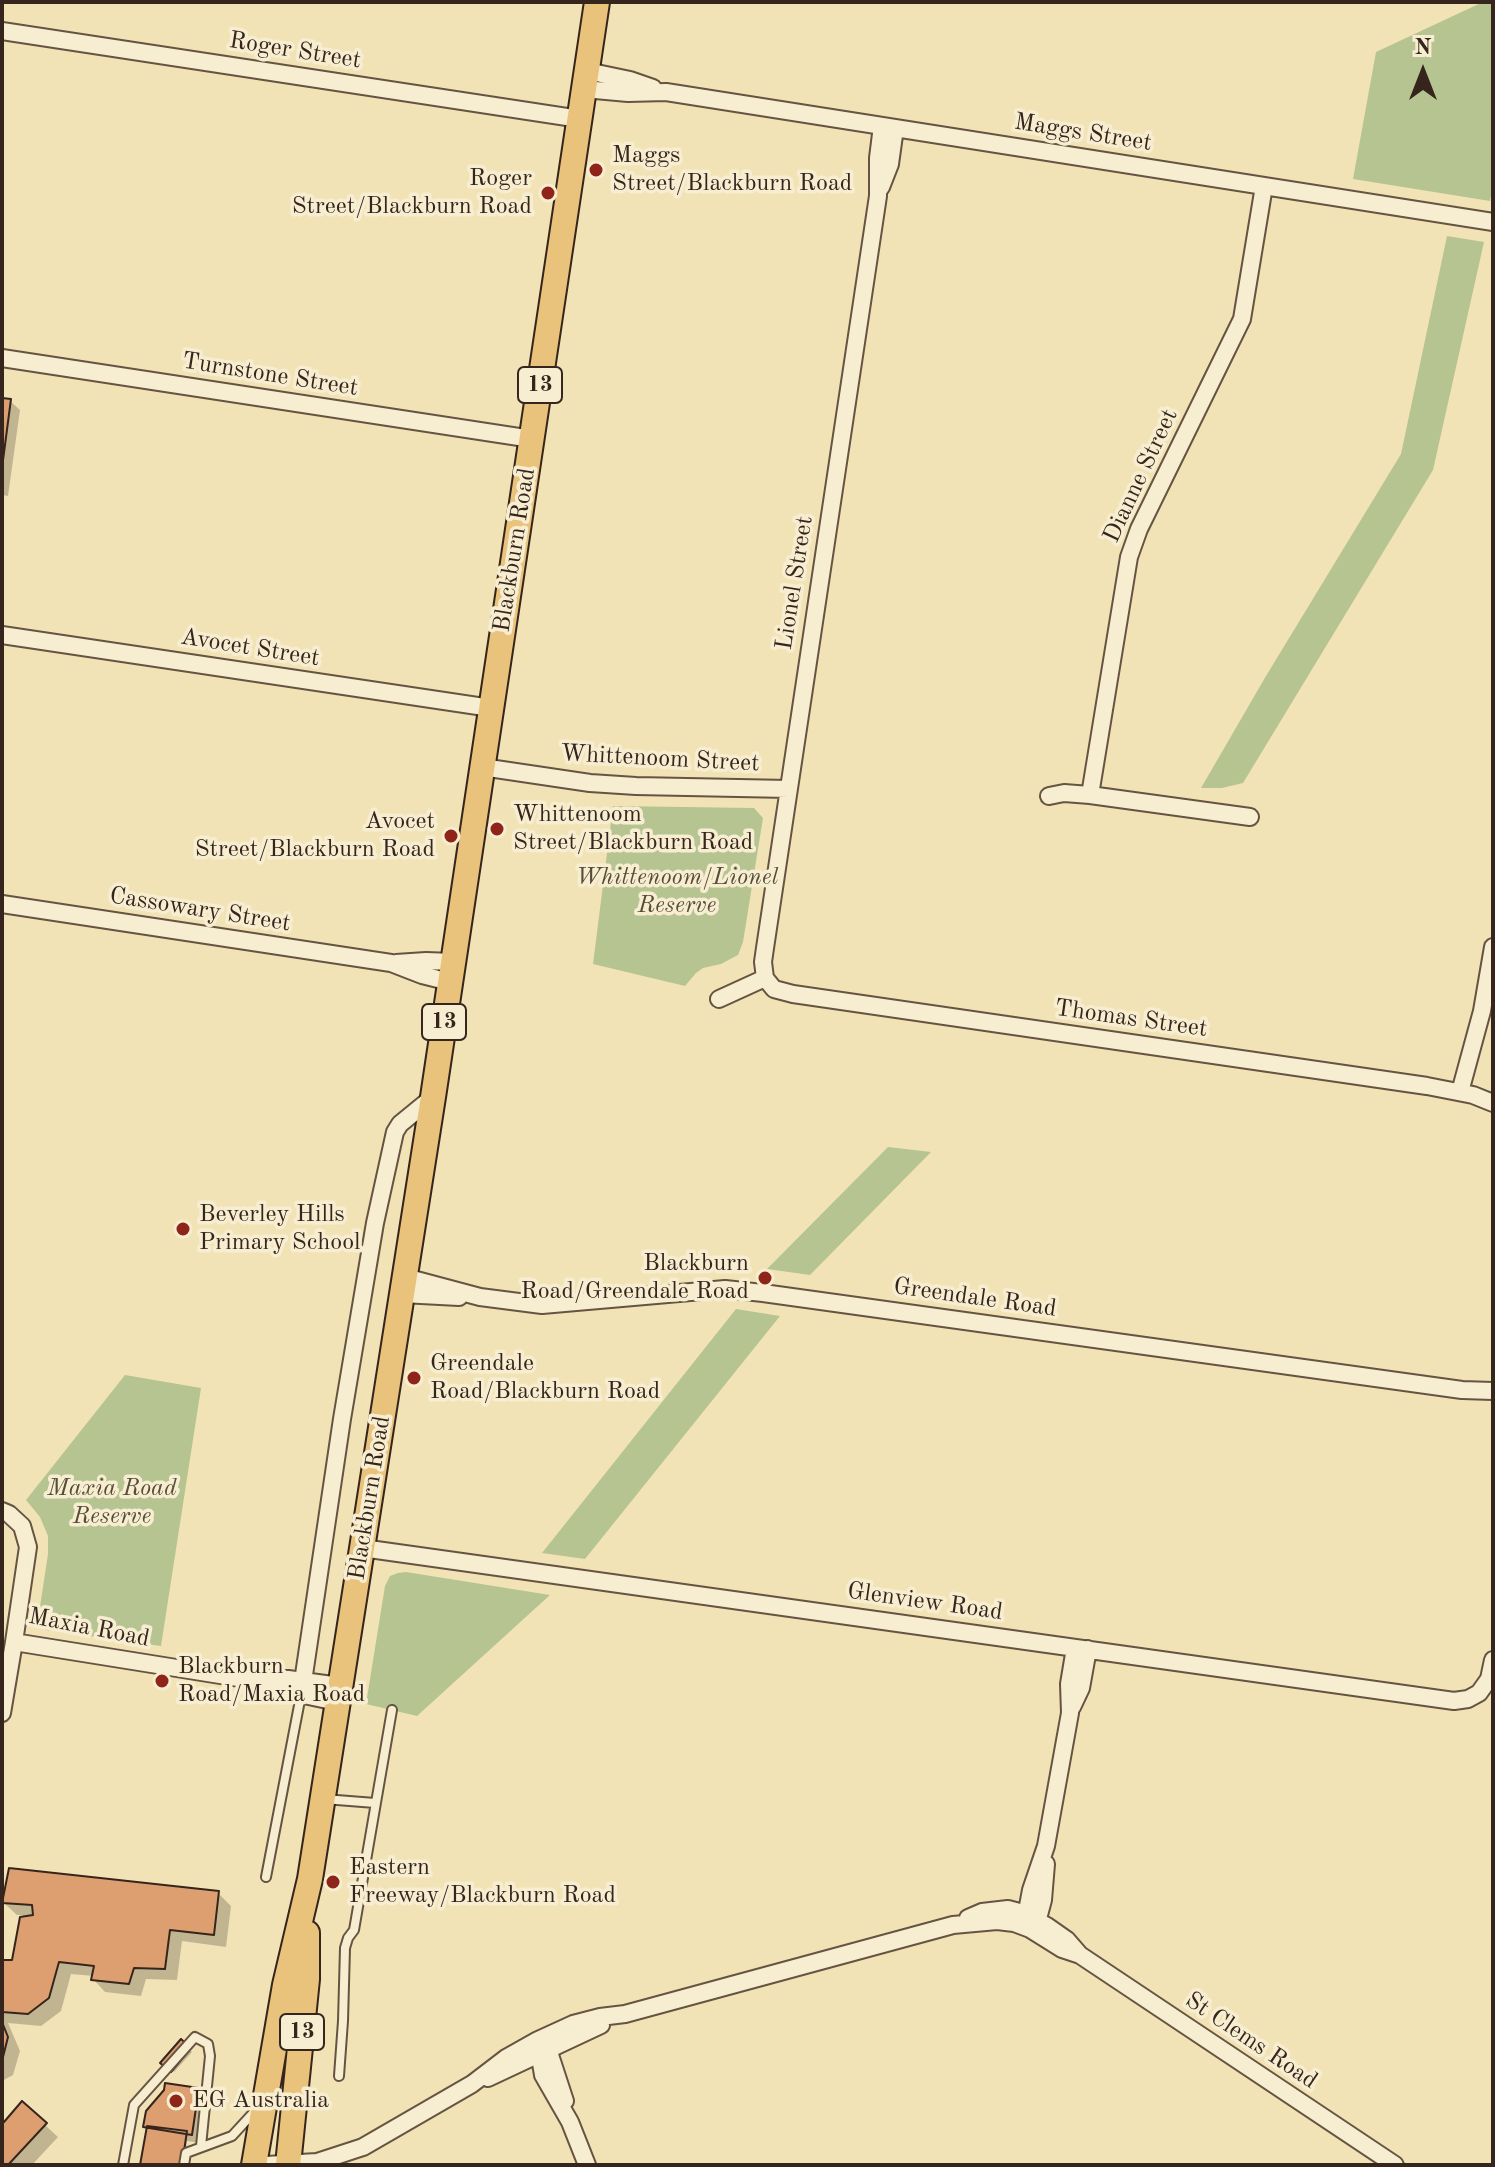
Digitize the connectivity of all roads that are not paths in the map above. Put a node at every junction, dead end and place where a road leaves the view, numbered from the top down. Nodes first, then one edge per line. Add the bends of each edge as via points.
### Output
1 (597, 2) edge
2 (2, 31) edge
3 (586, 80) junction
4 (580, 119) junction
5 (889, 127) junction
6 (1264, 186) junction
7 (1493, 222) edge
8 (2, 358) edge
9 (532, 439) junction
10 (2, 635) edge
11 (491, 708) junction
12 (482, 767) junction
13 (789, 789) junction
14 (1090, 795) junction
15 (1049, 796) dead end
16 (1250, 817) dead end
17 (3, 908) edge
18 (1493, 947) edge
19 (451, 972) junction
20 (765, 978) junction
21 (719, 999) dead end
22 (1460, 1092) junction
23 (433, 1097) junction
24 (1493, 1103) edge
25 (404, 1285) junction
26 (1462, 1390) junction
27 (1493, 1391) edge
28 (1493, 1399) edge
29 (2, 1511) edge
30 (362, 1548) junction
31 (14, 1642) junction
32 (1082, 1648) junction
33 (1493, 1660) edge
34 (302, 1688) junction
35 (339, 1694) junction
36 (392, 1710) dead end
37 (2, 1713) edge
38 (323, 1799) junction
39 (375, 1803) junction
40 (266, 1877) dead end
41 (307, 1899) junction
42 (1031, 1922) junction
43 (541, 2048) junction
44 (339, 2076) dead end
45 (265, 2101) junction
46 (201, 2146) junction
47 (363, 2147) junction
48 (123, 2165) edge
49 (184, 2165) edge
50 (254, 2165) edge
51 (281, 2165) edge
52 (343, 2165) edge
53 (587, 2165) edge
54 (1395, 2165) edge

1 - 3 main road, Blackburn Road / 13
2 - 4 street, Roger Street
3 - 4 main road, Blackburn Road / 13
3 - 5 street, Maggs Street via 628,93 666,92
4 - 9 main road, Blackburn Road / 13
5 - 6 street, Maggs Street
5 - 13 street, Lionel Street via 878,158 878,196
6 - 7 street, Maggs Street
6 - 14 street, Dianne Street via 1242,319 1129,557
8 - 9 street, Turnstone Street
9 - 11 main road, Blackburn Road / 13
10 - 11 street, Avocet Street
11 - 12 main road, Blackburn Road / 13
12 - 13 street, Whittenoom Street via 621,785
12 - 19 main road, Blackburn Road / 13
13 - 20 street, Lionel Street
14 - 15 street
14 - 16 street
17 - 19 street, Cassowary Street via 391,963 422,975
18 - 22 street
19 - 23 main road, Blackburn Road / 13
20 - 21 street
20 - 22 street, Thomas Street via 774,989 793,994
22 - 24 street, Thomas Street
23 - 25 main road, Blackburn Road / 13
23 - 34 street, Blackburn Road via 395,1132 342,1419
25 - 26 street, Greendale Road via 422,1296 542,1305 725,1289
25 - 30 main road, Blackburn Road / 13
26 - 27 street, Greendale Road
26 - 28 street, Greendale Road
29 - 31 street, Maxia Road via 22,1526 28,1547
30 - 32 street, Glenview Road
30 - 35 main road, Blackburn Road / 13
31 - 34 street, Maxia Road
31 - 37 street
32 - 33 street, Glenview Road via 1454,1701 1479,1693
32 - 42 street via 1081,1688 1070,1713 1046,1846 1045,1886 1039,1915
34 - 35 street, Maxia Road
34 - 40 lane
35 - 38 main road, Blackburn Road / 13
36 - 39 lane
38 - 39 lane
38 - 41 main road, Blackburn Road / 13
39 - 44 lane via 354,1930 345,1948
41 - 45 main road, Blackburn Road / 13 via 285,1985
41 - 51 main road, Blackburn Road / 13 via 307,1979
42 - 43 street, St Clems Road via 953,1925 573,2024
42 - 54 street, St Clems Road via 1062,1949 1080,1955
43 - 47 street, St Clems Road via 506,2058 472,2084
43 - 53 street via 557,2074
45 - 46 lane via 232,2136
45 - 50 main road, Blackburn Road / 13
46 - 48 lane via 210,2056 208,2044 195,2037 134,2105
46 - 49 lane via 186,2153
47 - 51 street, St Clems Road via 317,2162
47 - 52 street, St Clems Road

